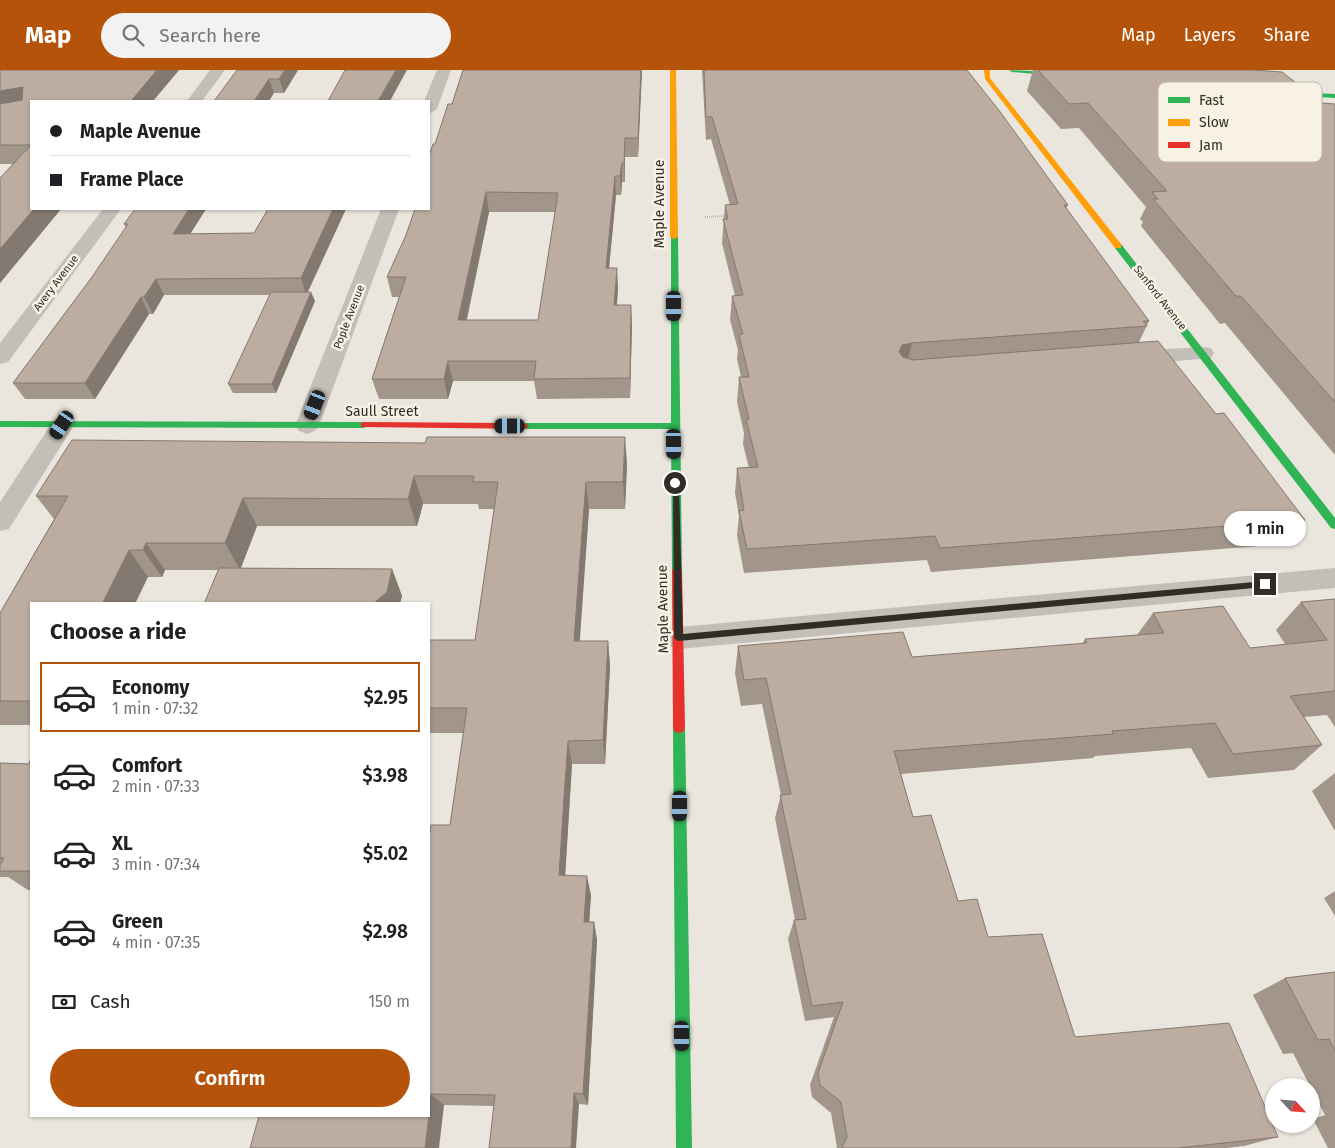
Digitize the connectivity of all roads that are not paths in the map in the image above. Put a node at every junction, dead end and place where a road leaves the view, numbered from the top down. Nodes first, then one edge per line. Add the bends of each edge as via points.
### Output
1 (218, 70) edge
2 (444, 70) edge
3 (673, 70) edge
4 (987, 70) edge
5 (1012, 70) edge
6 (1080, 76) edge
7 (1322, 95) edge
8 (1335, 96) edge
9 (195, 100) edge
10 (430, 106) edge
11 (111, 210) edge
12 (390, 210) edge
13 (1203, 353) junction
14 (0, 357) edge
15 (1108, 360) edge
16 (0, 424) edge
17 (62, 425) junction
18 (307, 426) junction
19 (674, 426) junction
20 (0, 522) edge
21 (1335, 525) edge
22 (1335, 578) edge
23 (678, 638) junction
24 (684, 1148) edge

1 - 9 street
2 - 10 street
3 - 19 street, Maple Avenue
4 - 13 street, Sanford Avenue via 987,78
5 - 6 street
7 - 8 street
11 - 14 street, Avery Avenue
12 - 18 street, Pople Avenue
13 - 15 street
13 - 21 street, Sanford Avenue
16 - 17 street, Saull Street
17 - 18 street, Saull Street
17 - 20 street
18 - 19 street, Saull Street
19 - 23 street, Maple Avenue
22 - 23 street
23 - 24 street, Maple Avenue

